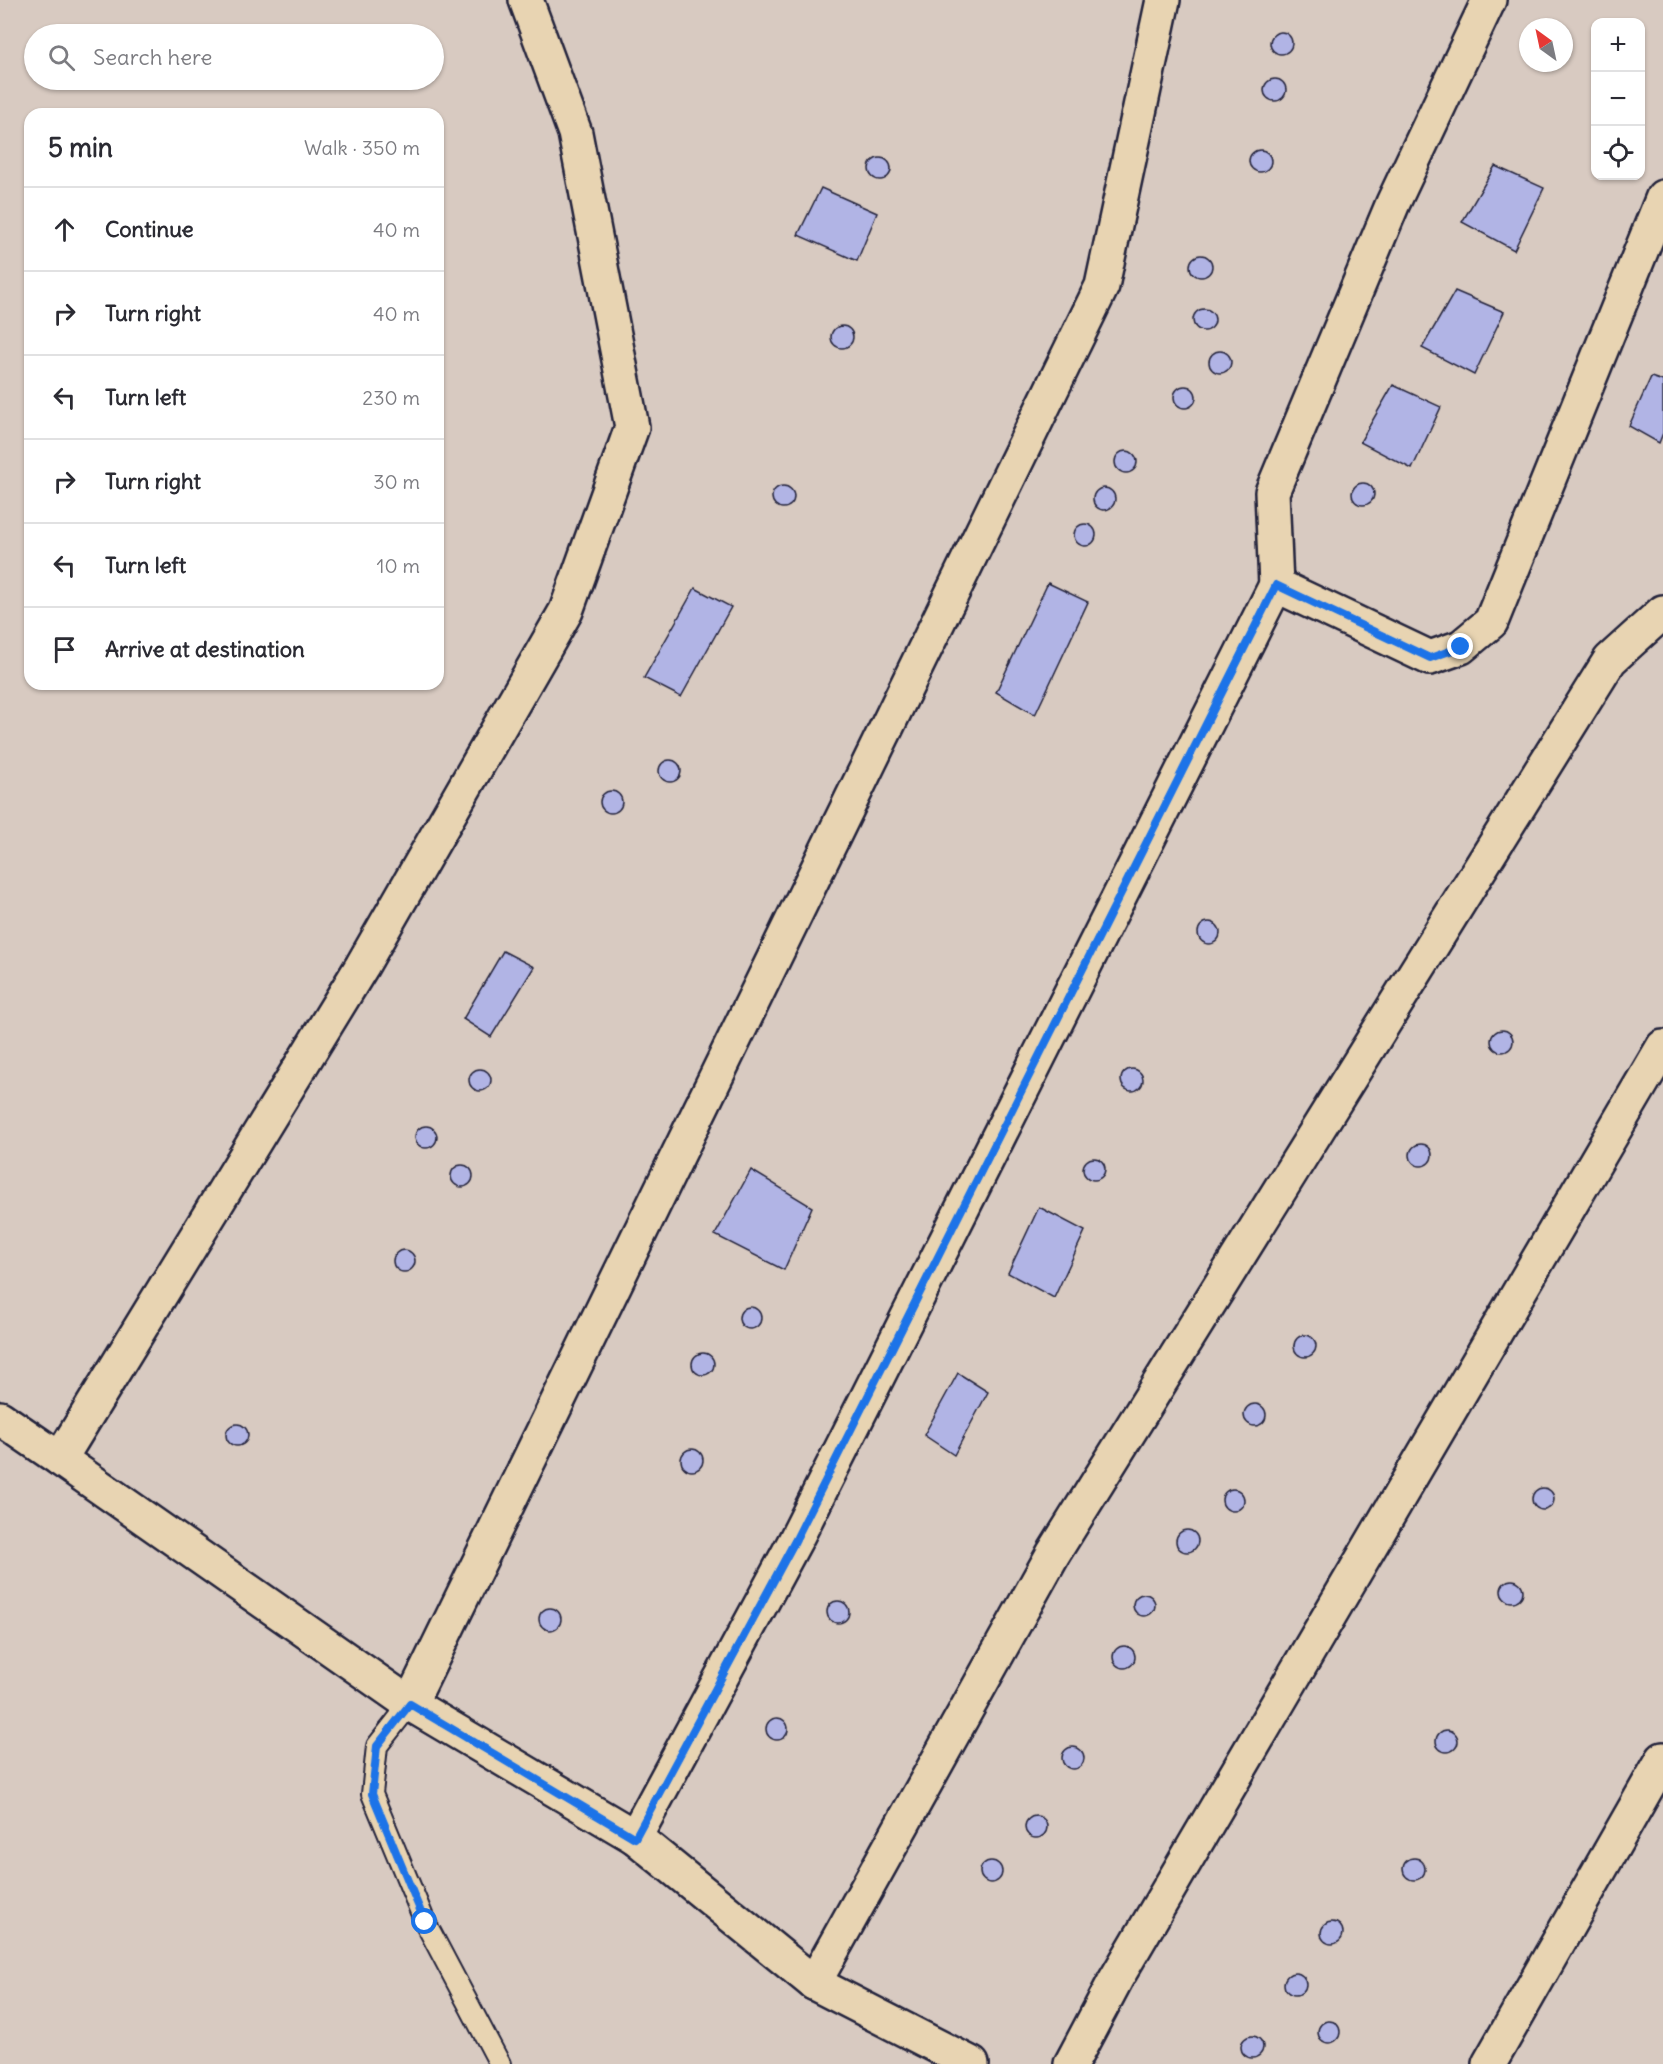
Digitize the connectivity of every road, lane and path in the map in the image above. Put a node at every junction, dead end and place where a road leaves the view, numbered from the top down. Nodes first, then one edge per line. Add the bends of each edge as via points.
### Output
1 (526, 0) edge
2 (1164, 0) edge
3 (1490, 0) edge
4 (1663, 197) edge
5 (1276, 585) junction
6 (1663, 612) edge
7 (1663, 1047) edge
8 (0, 1418) edge
9 (60, 1459) junction
10 (410, 1704) junction
11 (1663, 1759) edge
12 (635, 1838) junction
13 (814, 1983) junction
14 (500, 2064) edge
15 (972, 2064) edge
16 (1071, 2064) edge
17 (1489, 2064) edge

1 - 9 street via 574,133 632,427 566,611 362,966
2 - 10 street via 1102,286
3 - 5 street via 1393,203 1272,492
4 - 5 street via 1491,622 1461,647 1430,658
5 - 12 street via 801,1530
6 - 13 street via 1610,660 1053,1554
7 - 16 street via 1122,1969
8 - 9 street
9 - 10 street
10 - 12 street
10 - 14 lane via 377,1746 372,1794 425,1922
11 - 17 street
12 - 13 street
13 - 15 street

